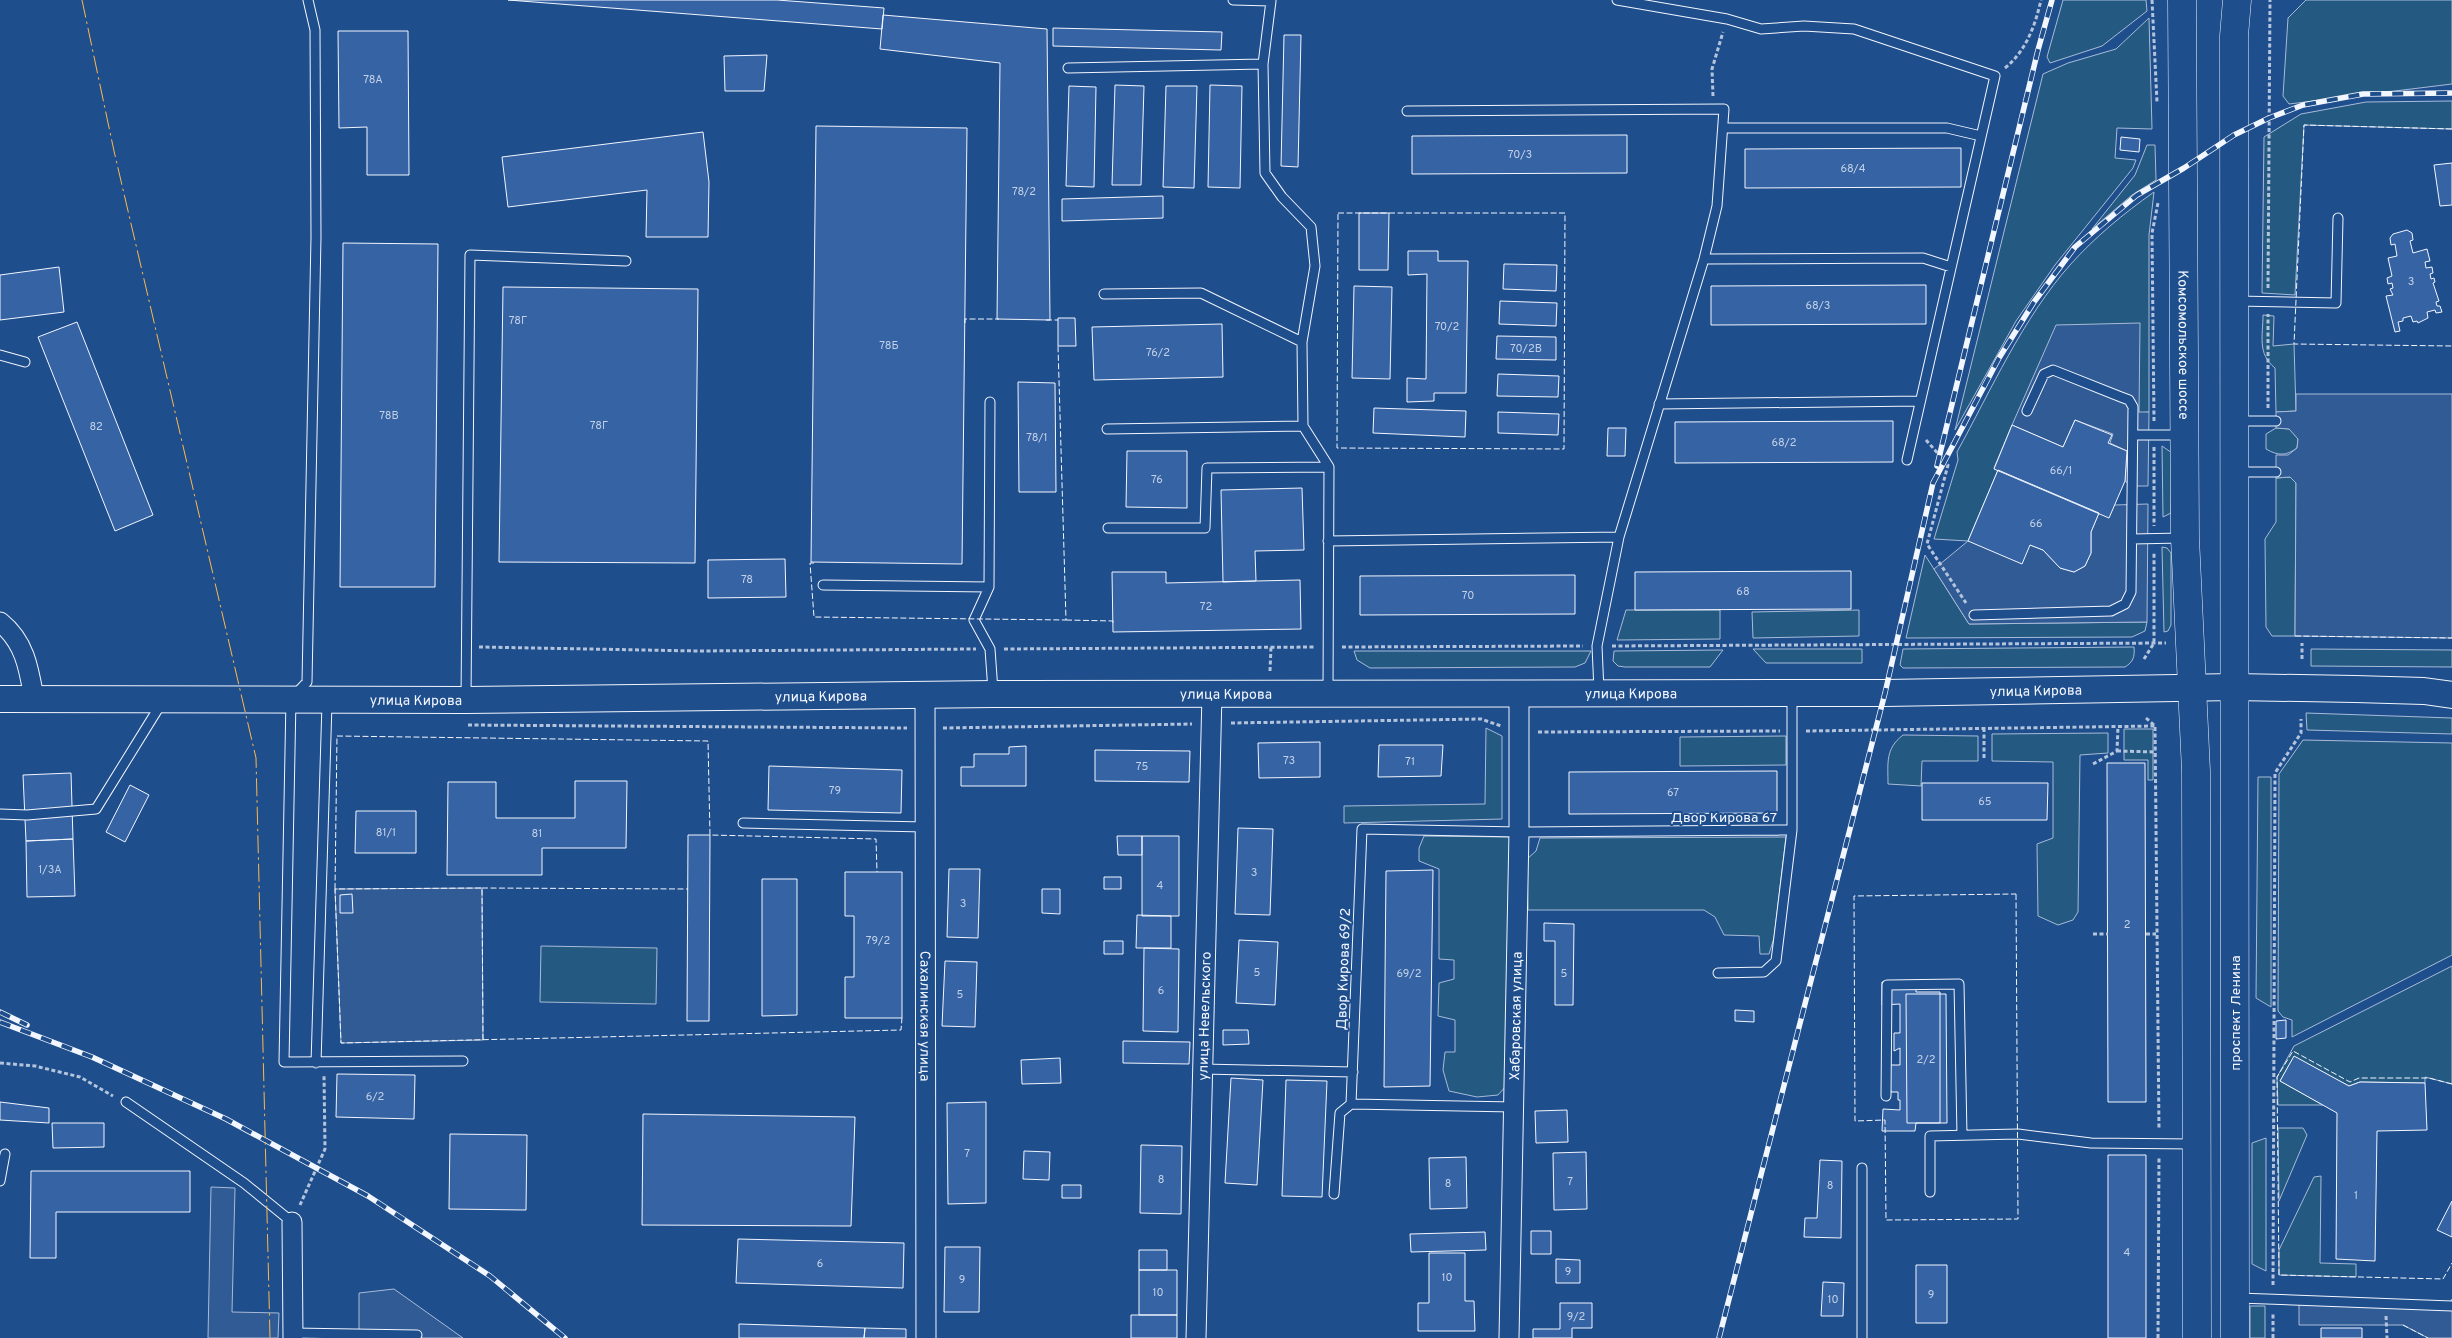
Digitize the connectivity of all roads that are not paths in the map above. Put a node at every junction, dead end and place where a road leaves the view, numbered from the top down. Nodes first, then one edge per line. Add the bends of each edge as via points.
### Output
1 (308, 0) edge
2 (1233, 0) edge
3 (1273, 0) edge
4 (1617, 0) edge
5 (2182, 0) edge
6 (2237, 0) edge
7 (1263, 64) junction
8 (1068, 68) dead end
9 (1408, 111) dead end
10 (1723, 128) junction
11 (1981, 136) junction
12 (2338, 218) dead end
13 (1704, 259) junction
14 (626, 261) dead end
15 (1951, 267) junction
16 (1104, 294) dead end
17 (2234, 301) junction
18 (1302, 342) junction
19 (0, 355) edge
20 (26, 362) dead end
21 (1920, 401) junction
22 (990, 402) dead end
23 (1659, 404) junction
24 (2027, 412) dead end
25 (2234, 421) junction
26 (2272, 421) road end
27 (1304, 426) junction
28 (1107, 429) dead end
29 (2133, 435) junction
30 (2184, 435) junction
31 (1907, 460) dead end
32 (1329, 467) junction
33 (2234, 472) junction
34 (2276, 472) dead end
35 (1108, 528) dead end
36 (1619, 537) junction
37 (2185, 538) junction
38 (2132, 539) junction
39 (1328, 540) junction
40 (823, 585) dead end
41 (989, 587) junction
42 (1974, 615) road end
43 (0, 622) edge
44 (2234, 687) junction
45 (2192, 690) junction
46 (309, 693) junction
47 (1792, 693) junction
48 (993, 694) junction
49 (1212, 694) junction
50 (1328, 694) junction
51 (1519, 694) junction
52 (1599, 694) junction
53 (925, 695) junction
54 (2452, 695) edge
55 (34, 698) junction
56 (165, 698) junction
57 (0, 699) edge
58 (466, 700) junction
59 (0, 814) edge
60 (743, 823) dead end
61 (925, 826) junction
62 (1792, 830) junction
63 (1519, 832) junction
64 (1718, 973) dead end
65 (463, 1061) dead end
66 (320, 1063) junction
67 (1202, 1069) junction
68 (1353, 1072) junction
69 (1886, 1096) dead end
70 (126, 1102) road end
71 (1351, 1104) junction
72 (1514, 1107) junction
73 (1962, 1135) junction
74 (2197, 1144) junction
75 (5, 1154) dead end
76 (1862, 1168) dead end
77 (0, 1181) edge
78 (1930, 1192) dead end
79 (1334, 1194) dead end
80 (292, 1222) joint
81 (2235, 1298) junction
82 (2451, 1303) edge
83 (417, 1335) dead end
84 (292, 1336) edge
85 (926, 1338) edge
86 (1196, 1338) edge
87 (1509, 1338) edge
88 (1862, 1338) edge
89 (2198, 1338) edge
90 (2235, 1338) edge

1 - 46 lane via 315,30 316,237
2 - 3 lane
3 - 7 lane
4 - 11 lane via 1727,19 1761,29 1804,26 1854,29 1994,76
5 - 30 main road, Комсомольское шоссе
6 - 17 main road via 2234,36
7 - 8 lane
7 - 18 lane via 1265,173 1310,227 1315,266
9 - 10 lane via 1724,109
10 - 11 lane via 1947,128
10 - 13 lane via 1717,206
11 - 15 lane
12 - 17 lane via 2336,304
13 - 15 lane via 1922,258
13 - 23 lane
14 - 58 lane via 470,256
15 - 21 lane
16 - 18 lane via 1201,293
17 - 25 main road
18 - 27 lane
19 - 20 lane
21 - 23 lane
21 - 31 lane
22 - 41 lane
23 - 36 lane
24 - 29 lane via 2044,374 2053,370 2128,400 2133,406
25 - 26 lane
25 - 33 main road
27 - 28 lane
27 - 32 lane
29 - 30 lane
29 - 38 lane
30 - 37 main road, Комсомольское шоссе
32 - 35 lane via 1208,468 1205,528
32 - 39 lane
33 - 34 lane
33 - 44 main road
36 - 39 lane
36 - 52 lane via 1597,646
37 - 38 lane
37 - 45 main road, Комсомольское шоссе
38 - 42 lane via 2131,592 2119,608 2111,611
39 - 50 lane
40 - 41 lane
41 - 48 lane via 974,620 990,649
43 - 55 street via 10,630 28,662
44 - 45 main road, улица Кирова
44 - 54 main road, улица Кирова via 2394,690
44 - 81 main road, проспект Ленина
45 - 47 main road, улица Кирова
45 - 74 main road via 2196,771
46 - 56 main road, улица Кирова
46 - 58 main road, улица Кирова
46 - 66 lane
46 - 66 lane via 284,1062
47 - 52 main road, улица Кирова
47 - 62 lane, Двор Кирова 67
48 - 49 main road, улица Кирова
48 - 53 main road, улица Кирова
49 - 50 main road, улица Кирова
49 - 67 street, улица Невельского
50 - 51 main road, улица Кирова
51 - 52 main road, улица Кирова
51 - 63 street, Хабаровская улица
53 - 58 main road, улица Кирова
53 - 61 street, Сахалинская улица
55 - 56 main road, улица Кирова
55 - 57 main road, улица Кирова
56 - 59 lane via 96,809
60 - 61 lane
61 - 85 street, Сахалинская улица
62 - 63 lane, Двор Кирова 67
62 - 64 lane via 1776,961 1764,972
63 - 68 lane, Двор Кирова 69/2 via 1362,829
63 - 72 street, Хабаровская улица
65 - 66 lane
67 - 68 lane
67 - 86 street, улица Невельского
68 - 71 lane, Двор Кирова 69/2
69 - 73 lane via 1887,985 1959,984
70 - 80 lane via 244,1183
71 - 72 lane
71 - 79 lane via 1340,1114
72 - 87 street, Хабаровская улица
73 - 74 lane via 2018,1134 2091,1143
73 - 78 lane via 1930,1136
74 - 89 main road
75 - 77 lane
76 - 88 lane
80 - 84 street
81 - 82 lane
81 - 90 main road, проспект Ленина
83 - 84 lane

